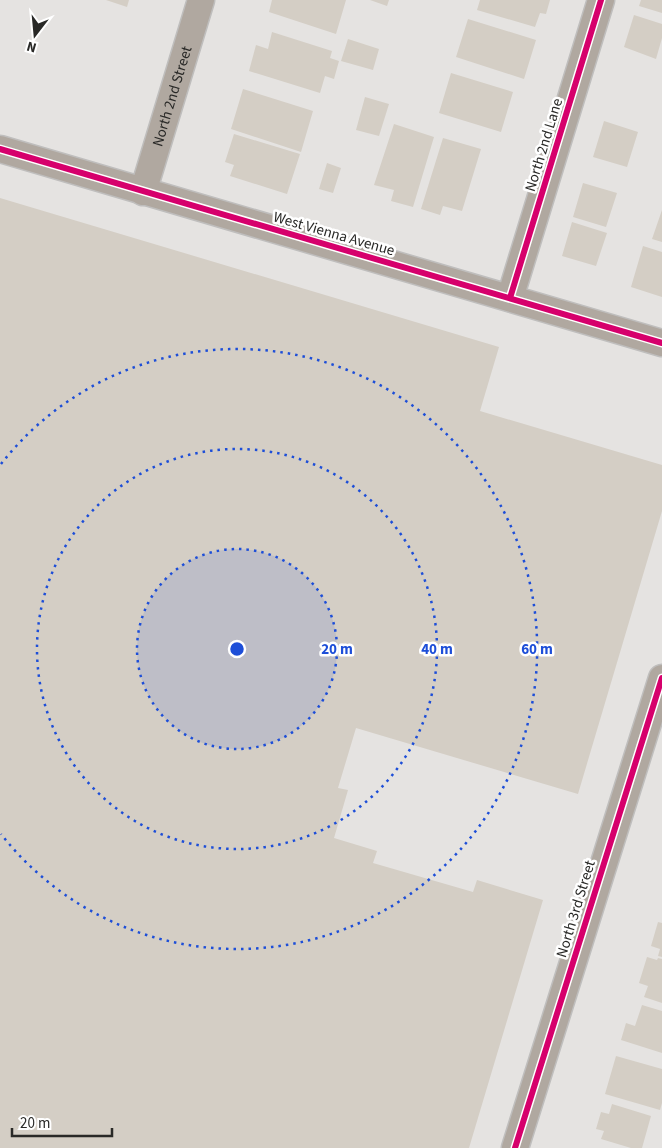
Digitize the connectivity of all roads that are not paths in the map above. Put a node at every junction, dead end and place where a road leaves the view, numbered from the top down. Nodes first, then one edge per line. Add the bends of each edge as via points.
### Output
1 (201, 0) edge
2 (601, 0) edge
3 (0, 149) edge
4 (143, 192) junction
5 (510, 298) junction
6 (662, 343) edge
7 (662, 678) edge
8 (515, 1148) edge

1 - 4 street, North 2nd Street
2 - 5 street, North 2nd Lane
3 - 4 street, West Vienna Avenue
4 - 5 street, West Vienna Avenue
5 - 6 street, West Vienna Avenue
7 - 8 street, North 3rd Street

